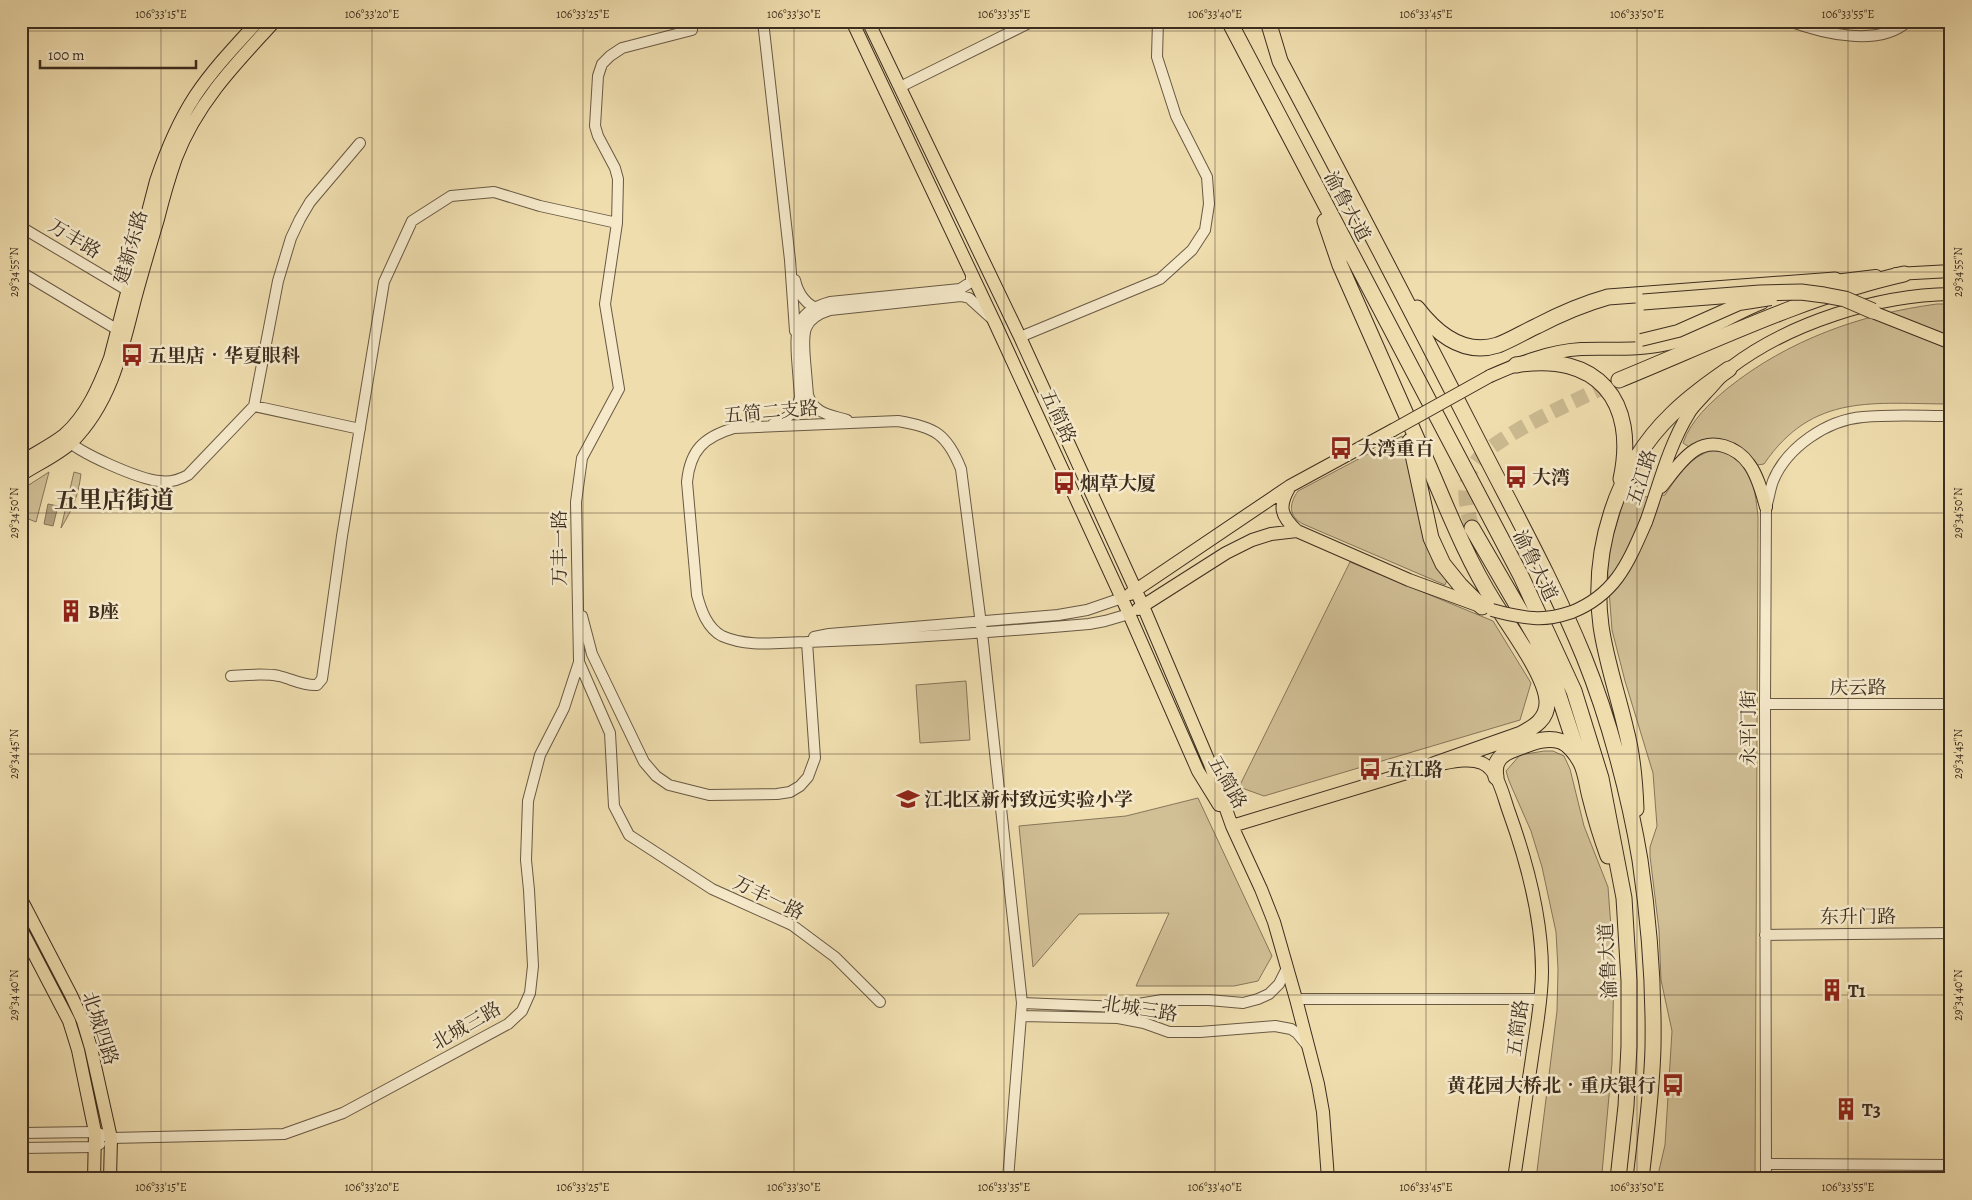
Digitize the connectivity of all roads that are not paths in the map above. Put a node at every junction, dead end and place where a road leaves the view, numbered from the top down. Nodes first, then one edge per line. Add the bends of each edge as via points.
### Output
1 (258, 21) edge
2 (275, 21) edge
3 (763, 21) edge
4 (852, 21) edge
5 (868, 21) edge
6 (1033, 21) edge
7 (1158, 21) edge
8 (1229, 21) edge
9 (1257, 21) edge
10 (1268, 21) edge
11 (1789, 21) edge
12 (1908, 21) edge
13 (692, 30) dead end
14 (1280, 60) junction
15 (900, 87) junction
16 (360, 142) dead end
17 (1309, 175) junction
18 (617, 223) junction
19 (21, 227) edge
20 (790, 260) junction
21 (1951, 271) edge
22 (21, 272) edge
23 (971, 272) junction
24 (1911, 273) junction
25 (1951, 276) edge
26 (1834, 280) junction
27 (1397, 283) junction
28 (132, 293) junction
29 (1951, 294) edge
30 (813, 308) junction
31 (1573, 308) junction
32 (830, 310) junction
33 (1873, 311) junction
34 (994, 321) junction
35 (122, 332) junction
36 (796, 337) junction
37 (1020, 337) junction
38 (1951, 343) edge
39 (1581, 349) junction
40 (1516, 365) junction
41 (1729, 369) junction
42 (1619, 380) tunnel mouth
43 (1401, 403) junction
44 (254, 406) junction
45 (1951, 416) edge
46 (855, 423) junction
47 (762, 427) junction
48 (360, 429) junction
49 (67, 440) junction
50 (21, 462) edge
51 (21, 475) edge
52 (1290, 486) junction
53 (1658, 491) junction
54 (1618, 493) junction
55 (1766, 507) junction
56 (1472, 528) tunnel mouth
57 (1297, 531) junction
58 (1136, 590) junction
59 (1122, 598) junction
60 (577, 602) junction
61 (1143, 606) junction
62 (1487, 609) junction
63 (1129, 614) junction
64 (981, 627) junction
65 (807, 642) junction
66 (579, 662) junction
67 (231, 676) dead end
68 (1765, 704) junction
69 (1951, 704) edge
70 (1581, 764) junction
71 (1433, 765) junction
72 (1496, 777) junction
73 (1232, 826) junction
74 (1640, 860) junction
75 (1624, 898) junction
76 (21, 899) edge
77 (21, 929) edge
78 (1951, 933) edge
79 (1766, 934) junction
80 (1287, 968) junction
81 (1296, 999) junction
82 (1541, 999) junction
83 (880, 1002) dead end
84 (1022, 1003) junction
85 (1022, 1016) junction
86 (1307, 1045) junction
87 (94, 1132) junction
88 (21, 1133) edge
89 (111, 1138) junction
90 (94, 1147) junction
91 (21, 1148) edge
92 (1766, 1164) junction
93 (1951, 1165) edge
94 (94, 1179) edge
95 (110, 1179) edge
96 (1008, 1179) edge
97 (1328, 1179) edge
98 (1514, 1179) edge
99 (1618, 1179) edge
100 (1642, 1179) edge
101 (1766, 1179) edge

1 - 28 main road, 建新东路 via 211,74 178,125 156,181
2 - 28 main road, 建新东路 via 220,81 189,130
3 - 20 street
4 - 23 main road, 五简路
5 - 15 main road, 五简路
6 - 15 street
7 - 37 street via 1158,57 1176,116 1207,176 1209,204 1205,230 1192,250 1160,279
8 - 17 highway, 渝鲁大道
9 - 14 highway
10 - 14 highway, 渝鲁大道
11 - 12 street via 1842,35 1871,36 1891,32
13 - 18 street, 万丰一路 via 622,48 602,64 598,76 595,126 618,179
14 - 27 highway, 渝鲁大道
15 - 37 main road, 五简路
16 - 44 street via 310,202 291,238 278,281
17 - 43 highway via 1340,266
17 - 75 highway, 渝鲁大道 via 1520,576 1574,691 1601,778
18 - 48 street via 494,192 451,196 412,221 384,282
18 - 60 street, 万丰一路 via 605,304 619,389 582,458 576,502
19 - 28 street, 万丰路
20 - 30 street via 799,291
20 - 36 street
21 - 24 main road
22 - 35 street
23 - 30 street via 971,282 960,289 830,302
23 - 34 main road, 五简路
24 - 25 main road
24 - 26 main road
24 - 42 highway via 1875,280 1821,297
26 - 31 highway via 1632,294 1608,297
26 - 39 main road via 1772,298 1671,344 1650,348
27 - 31 highway via 1441,335 1456,343 1478,348 1498,345
27 - 74 highway, 渝鲁大道 via 1556,594 1584,658 1611,737
28 - 35 main road, 建新东路
29 - 41 main road, 五江路 via 1904,299 1831,316 1757,350
30 - 32 street
30 - 36 street via 803,317
31 - 33 highway, bridge via 1800,292 1845,299
32 - 34 street via 961,296 976,303
32 - 46 street via 809,322 803,335 808,395 815,409
33 - 38 main road, bridge
33 - 39 main road, bridge via 1824,300 1759,300 1720,311 1678,331
34 - 59 main road, 五简路
35 - 49 main road, 建新东路 via 99,385
36 - 47 street via 799,403 796,410 783,420
37 - 58 main road, 五简路
39 - 40 main road via 1538,356
40 - 52 main road, bridge via 1490,376
40 - 54 highway via 1547,361 1563,364 1590,375 1610,393 1618,406 1625,435
41 - 53 main road, 五江路 via 1690,411 1671,447
41 - 54 highway via 1685,400 1670,415 1642,450
43 - 62 highway via 1431,538 1443,564 1460,586
43 - 71 highway via 1462,543 1538,673 1547,702 1542,720 1532,728
44 - 48 street
44 - 49 street via 188,474 174,481 158,482 94,458
45 - 55 street, 永平门街 via 1862,417 1834,424 1807,440 1786,459 1773,481
46 - 47 street, 五简二支路
46 - 64 street, 五简二支路 via 898,421 916,424 933,430 955,453 961,469
47 - 65 street, 五简二支路 via 734,428 717,433 704,442 688,467 697,595 709,625 720,635 755,644
48 - 67 street via 322,679 317,685 307,686 276,676
49 - 50 main road, 建新东路
49 - 51 main road, 建新东路
52 - 57 main road via 1282,500 1283,512 1287,522
52 - 58 main road
53 - 55 main road via 1694,450 1714,444 1731,449 1749,463
53 - 62 main road, 五江路, bridge via 1622,572 1597,599 1560,616 1536,619
54 - 74 highway via 1602,551 1600,608 1608,662 1631,753
55 - 68 street, 永平门街
56 - 70 highway via 1536,638
57 - 61 main road via 1252,540
57 - 62 main road, 五江路 via 1409,580
58 - 59 main road
58 - 61 main road, 五简路
59 - 63 main road, 五简路
59 - 64 street, 五简二支路 via 1087,610
60 - 65 street via 592,654 644,762 669,785 709,795 790,792 808,777 815,758
60 - 66 street, 万丰一路
61 - 63 main road
61 - 73 main road, 五简路 via 1210,764
63 - 64 street, 五简二支路 via 1089,624
63 - 73 main road, 五简路 via 1198,771
64 - 65 street, 五简二支路 via 829,634
64 - 84 street
66 - 83 street, 万丰一路 via 610,733 614,806 629,835 712,889 792,925 835,957
66 - 89 street, 北城三路 via 564,708 540,755 528,801 526,860 533,966 530,993 522,1011 508,1024 342,1113 284,1134
68 - 69 street, 庆云路
68 - 79 street, 永平门街
70 - 72 highway via 1566,744 1558,740 1538,741 1500,757 1494,769
70 - 75 highway via 1597,825
71 - 72 main road, 五简路 via 1476,761 1489,768
71 - 73 main road, 五简路
72 - 82 main road, 五简路 via 1517,835 1534,902 1540,937
73 - 80 main road, 五简路 via 1274,922
74 - 100 highway, 渝鲁大道 via 1652,976 1653,1047
75 - 99 highway, 渝鲁大道 via 1629,1046
76 - 89 main road, 北城四路 via 83,1021
77 - 87 main road, 北城四路 via 69,1021
78 - 79 street, 东升门路
79 - 92 street, 永平门街
80 - 81 main road, 五简路
80 - 84 street, 北城三路 via 1279,984 1269,994 1243,1003 1162,1000 1121,1007
81 - 82 street
81 - 86 main road, 五简路
82 - 98 main road, 五简路
84 - 85 street
85 - 86 street, 北城三路 via 1118,1018 1144,1022 1169,1032 1275,1026 1297,1033
85 - 96 street
86 - 97 main road, 五简路 via 1323,1112
87 - 88 street, 北城三路
87 - 89 street, 北城三路
87 - 90 main road, 北城四路
89 - 90 street, 北城三路
89 - 95 main road, 北城四路
90 - 91 street, 北城三路
90 - 94 main road, 北城四路
92 - 93 street
92 - 101 street, 永平门街

